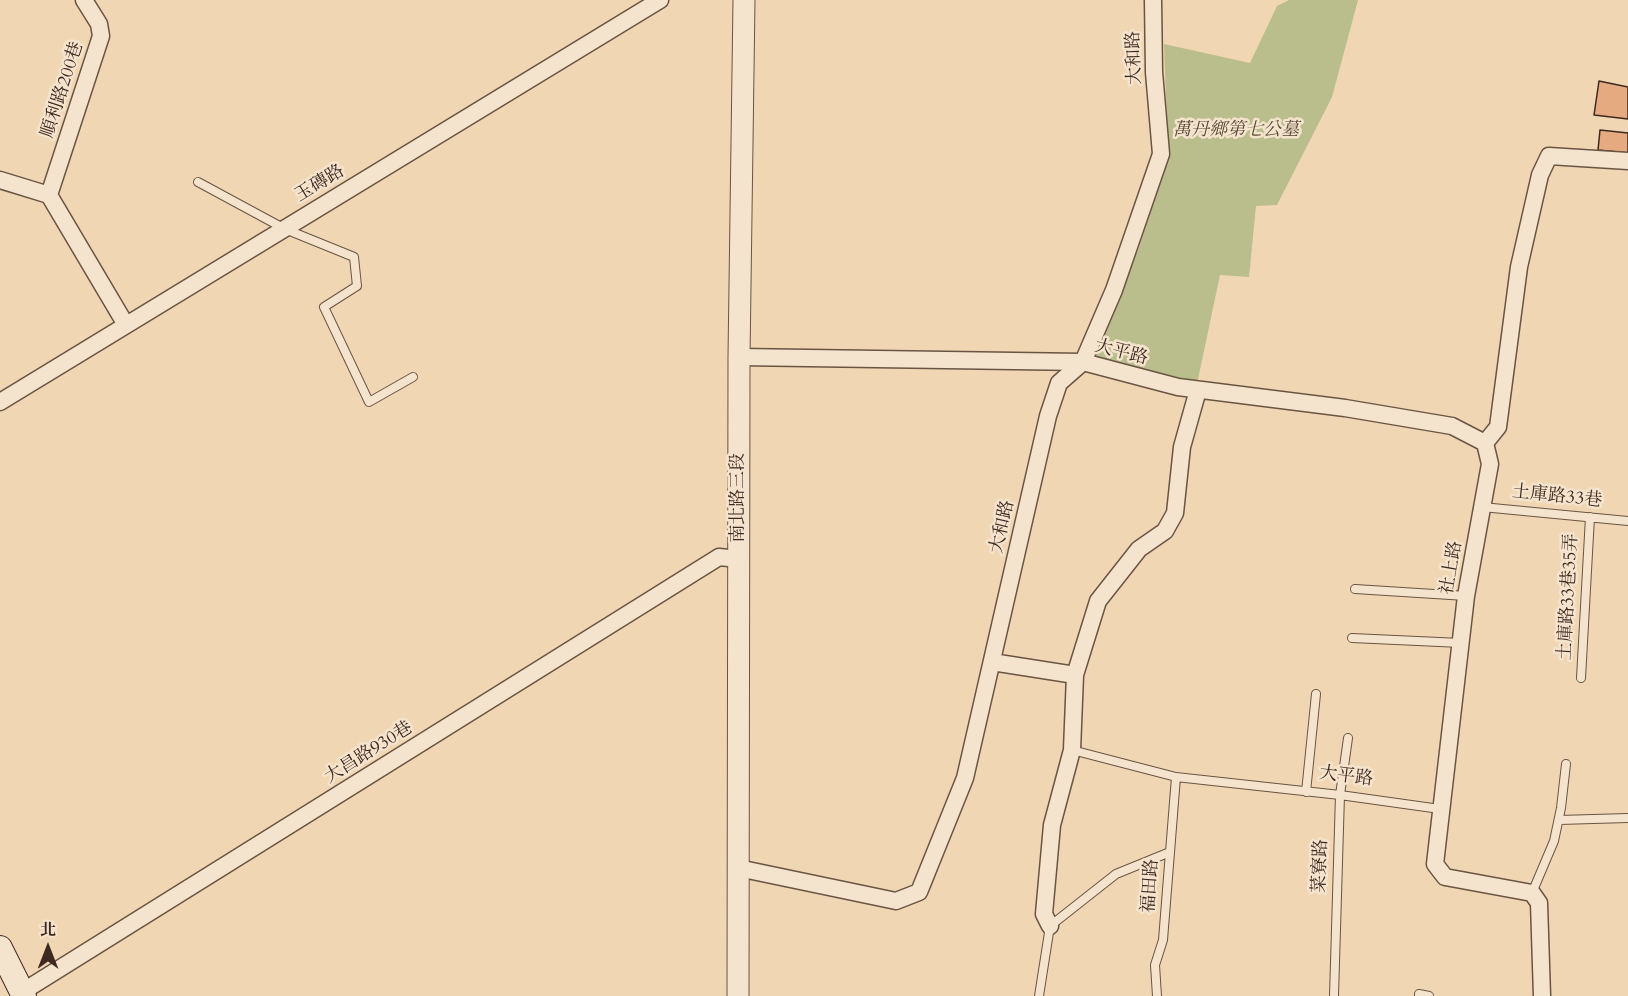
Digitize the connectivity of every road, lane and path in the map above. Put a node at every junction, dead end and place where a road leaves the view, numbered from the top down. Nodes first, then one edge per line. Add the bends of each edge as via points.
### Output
1 (84, 0) edge
2 (660, 0) edge
3 (744, 0) edge
4 (1153, 0) edge
5 (1628, 161) edge
6 (0, 180) edge
7 (198, 182) dead end
8 (49, 195) junction
9 (285, 229) junction
10 (126, 325) junction
11 (739, 357) junction
12 (1083, 363) junction
13 (413, 377) dead end
14 (1198, 390) junction
15 (0, 402) edge
16 (1485, 443) junction
17 (1482, 507) junction
18 (1590, 517) junction
19 (1628, 521) edge
20 (739, 559) junction
21 (1355, 589) dead end
22 (1466, 596) junction
23 (1352, 638) dead end
24 (1461, 643) junction
25 (992, 662) junction
26 (1075, 675) junction
27 (1581, 678) dead end
28 (1316, 694) dead end
29 (1348, 738) dead end
30 (1072, 750) junction
31 (1566, 765) dead end
32 (1176, 777) junction
33 (1306, 792) junction
34 (1340, 795) junction
35 (1440, 809) junction
36 (1628, 818) edge
37 (1559, 820) junction
38 (1170, 852) junction
39 (738, 868) junction
40 (1532, 893) junction
41 (1050, 926) junction
42 (0, 948) edge
43 (23, 994) edge
44 (738, 996) edge
45 (1039, 996) edge
46 (1157, 996) edge
47 (1334, 996) edge
48 (1419, 996) edge
49 (1429, 996) edge
50 (1542, 996) edge

1 - 8 street, 順利路200巷 via 99,24 101,36
2 - 9 street, 玉磚路
3 - 11 street, 南北路三段
4 - 12 street, 大和路 via 1161,154 1114,290
5 - 16 street via 1550,156 1540,175 1519,267 1498,426
6 - 8 street
7 - 9 lane
8 - 10 street
9 - 10 street, 玉磚路
9 - 13 lane via 354,257 357,286 324,307 369,402
10 - 15 street, 玉磚路
11 - 12 street, 大平路
11 - 20 street, 南北路三段
12 - 14 street, 大平路
12 - 25 street, 大和路 via 1059,383 1048,416
14 - 16 street, 大平路 via 1452,426
14 - 26 street via 1182,447 1175,513 1165,531 1139,549 1098,601
16 - 17 street, 社上路 via 1490,464
17 - 18 lane, 土庫路33巷
17 - 22 street, 社上路
18 - 19 lane, 土庫路33巷
18 - 27 lane, 土庫路33巷35弄
20 - 39 street, 南北路三段
20 - 43 street, 大昌路930巷 via 719,557
21 - 22 lane
22 - 24 street, 社上路
23 - 24 lane
24 - 35 street, 社上路
25 - 26 street
25 - 39 street, 大和路 via 965,778 919,892 896,902
26 - 30 street
28 - 33 lane
29 - 34 lane, 菜寮路
30 - 32 lane, 大平路
30 - 41 street via 1052,825 1044,914
31 - 37 lane
32 - 33 lane, 大平路
32 - 38 lane, 福田路
33 - 34 lane, 大平路
34 - 35 lane, 大平路
34 - 47 lane, 菜寮路
35 - 40 street, 社上路 via 1435,864 1445,878
36 - 37 lane
37 - 40 lane
38 - 41 lane via 1116,874
38 - 46 lane, 福田路 via 1163,940 1155,965
39 - 44 street, 南北路三段
40 - 50 street via 1539,903
41 - 45 lane
42 - 43 main road
48 - 49 lane

